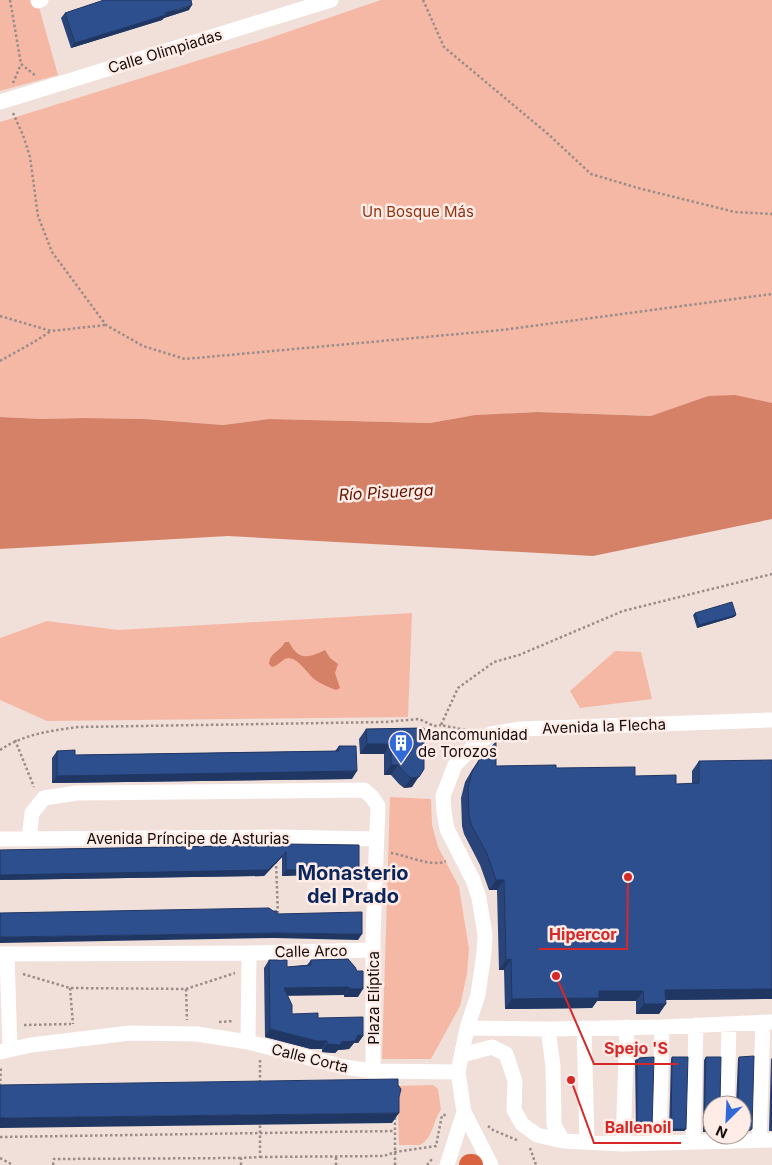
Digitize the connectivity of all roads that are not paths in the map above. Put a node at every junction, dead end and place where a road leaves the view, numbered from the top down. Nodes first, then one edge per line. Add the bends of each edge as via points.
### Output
1 (331, 0) edge
2 (3, 101) edge
3 (770, 718) edge
4 (0, 838) edge
5 (29, 839) junction
6 (375, 846) junction
7 (373, 950) junction
8 (249, 953) junction
9 (4, 954) edge
10 (767, 1022) edge
11 (729, 1024) junction
12 (696, 1025) junction
13 (627, 1027) junction
14 (662, 1027) junction
15 (467, 1028) junction
16 (584, 1028) junction
17 (548, 1029) junction
18 (248, 1042) junction
19 (5, 1051) edge
20 (462, 1055) junction
21 (373, 1071) junction
22 (458, 1072) junction
23 (727, 1095) edge
24 (464, 1112) junction
25 (752, 1139) edge
26 (765, 1140) edge
27 (563, 1141) junction
28 (702, 1141) edge
29 (587, 1142) junction
30 (693, 1142) junction
31 (659, 1143) junction
32 (623, 1144) junction
33 (447, 1165) edge
34 (491, 1165) edge

1 - 2 street, Calle Olimpiadas
3 - 15 street, Avenida la Flecha via 520,729 491,734 455,765 443,796 444,812 447,829 472,880 485,935 478,995
4 - 5 street, Avenida Príncipe de Asturias
5 - 6 street, Avenida Príncipe de Asturias via 275,837
5 - 6 street, Plaza Elíptica via 32,813 44,798 77,793 364,790 378,806
6 - 7 street, Plaza Elíptica
7 - 8 street, Calle Arco
7 - 21 street, Plaza Elíptica
8 - 9 street, Calle Arco
8 - 18 street
9 - 19 street via 7,970
10 - 11 street
10 - 26 street
11 - 12 street
11 - 23 street
12 - 14 street
12 - 30 street
13 - 14 street
13 - 16 street
13 - 32 street
14 - 31 street
15 - 17 street
15 - 20 street, Avenida la Flecha
16 - 17 street
16 - 29 street
17 - 27 street via 553,1066 554,1125
18 - 19 street, Calle Corta via 197,1034 130,1033
18 - 21 street, Calle Corta via 344,1067
20 - 22 street, Avenida la Flecha
20 - 27 street via 492,1047 506,1054 515,1081 514,1110 522,1124 537,1135
21 - 22 street
22 - 24 street, Avenida la Flecha
24 - 33 street, Avenida la Flecha
24 - 34 street, Avenida la Flecha
25 - 26 street
27 - 29 street
28 - 30 street
29 - 32 street
30 - 31 street
31 - 32 street

